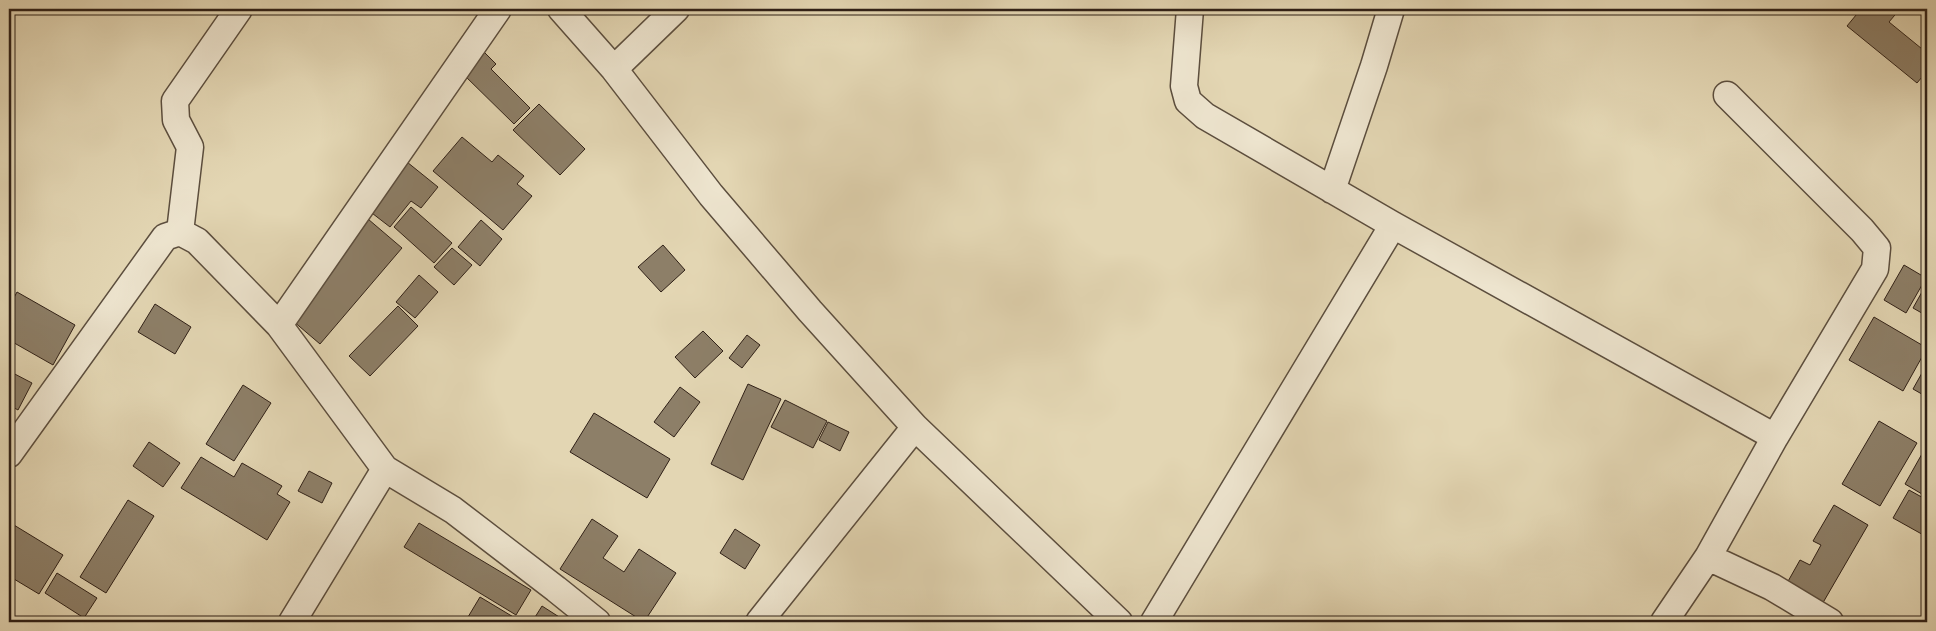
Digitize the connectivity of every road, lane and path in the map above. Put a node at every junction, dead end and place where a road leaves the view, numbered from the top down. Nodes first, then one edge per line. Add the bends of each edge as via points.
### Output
1 (240, 9) edge
2 (498, 9) edge
3 (561, 9) edge
4 (676, 9) edge
5 (1190, 9) edge
6 (1391, 9) edge
7 (614, 69) junction
8 (1727, 95) dead end
9 (1332, 190) junction
10 (1393, 225) junction
11 (180, 232) junction
12 (279, 325) junction
13 (915, 427) junction
14 (1776, 437) junction
15 (9, 454) edge
16 (385, 469) junction
17 (1708, 557) junction
18 (1110, 619) edge
19 (292, 622) edge
20 (597, 622) edge
21 (759, 622) edge
22 (1154, 622) edge
23 (1664, 622) edge
24 (1830, 622) edge

1 - 11 street via 175,101 176,120 190,147
2 - 12 street
3 - 7 street
4 - 7 street
5 - 9 street via 1184,86 1188,101 1205,116
6 - 9 street
7 - 13 street via 712,195 810,311
8 - 14 street via 1877,248 1875,269
9 - 10 street
10 - 14 street
10 - 22 street
11 - 12 street via 197,241
11 - 15 street via 165,238
12 - 16 street
13 - 18 street
13 - 21 street
14 - 17 street
16 - 19 street
16 - 20 street via 453,510
17 - 23 street
17 - 24 street via 1772,587

